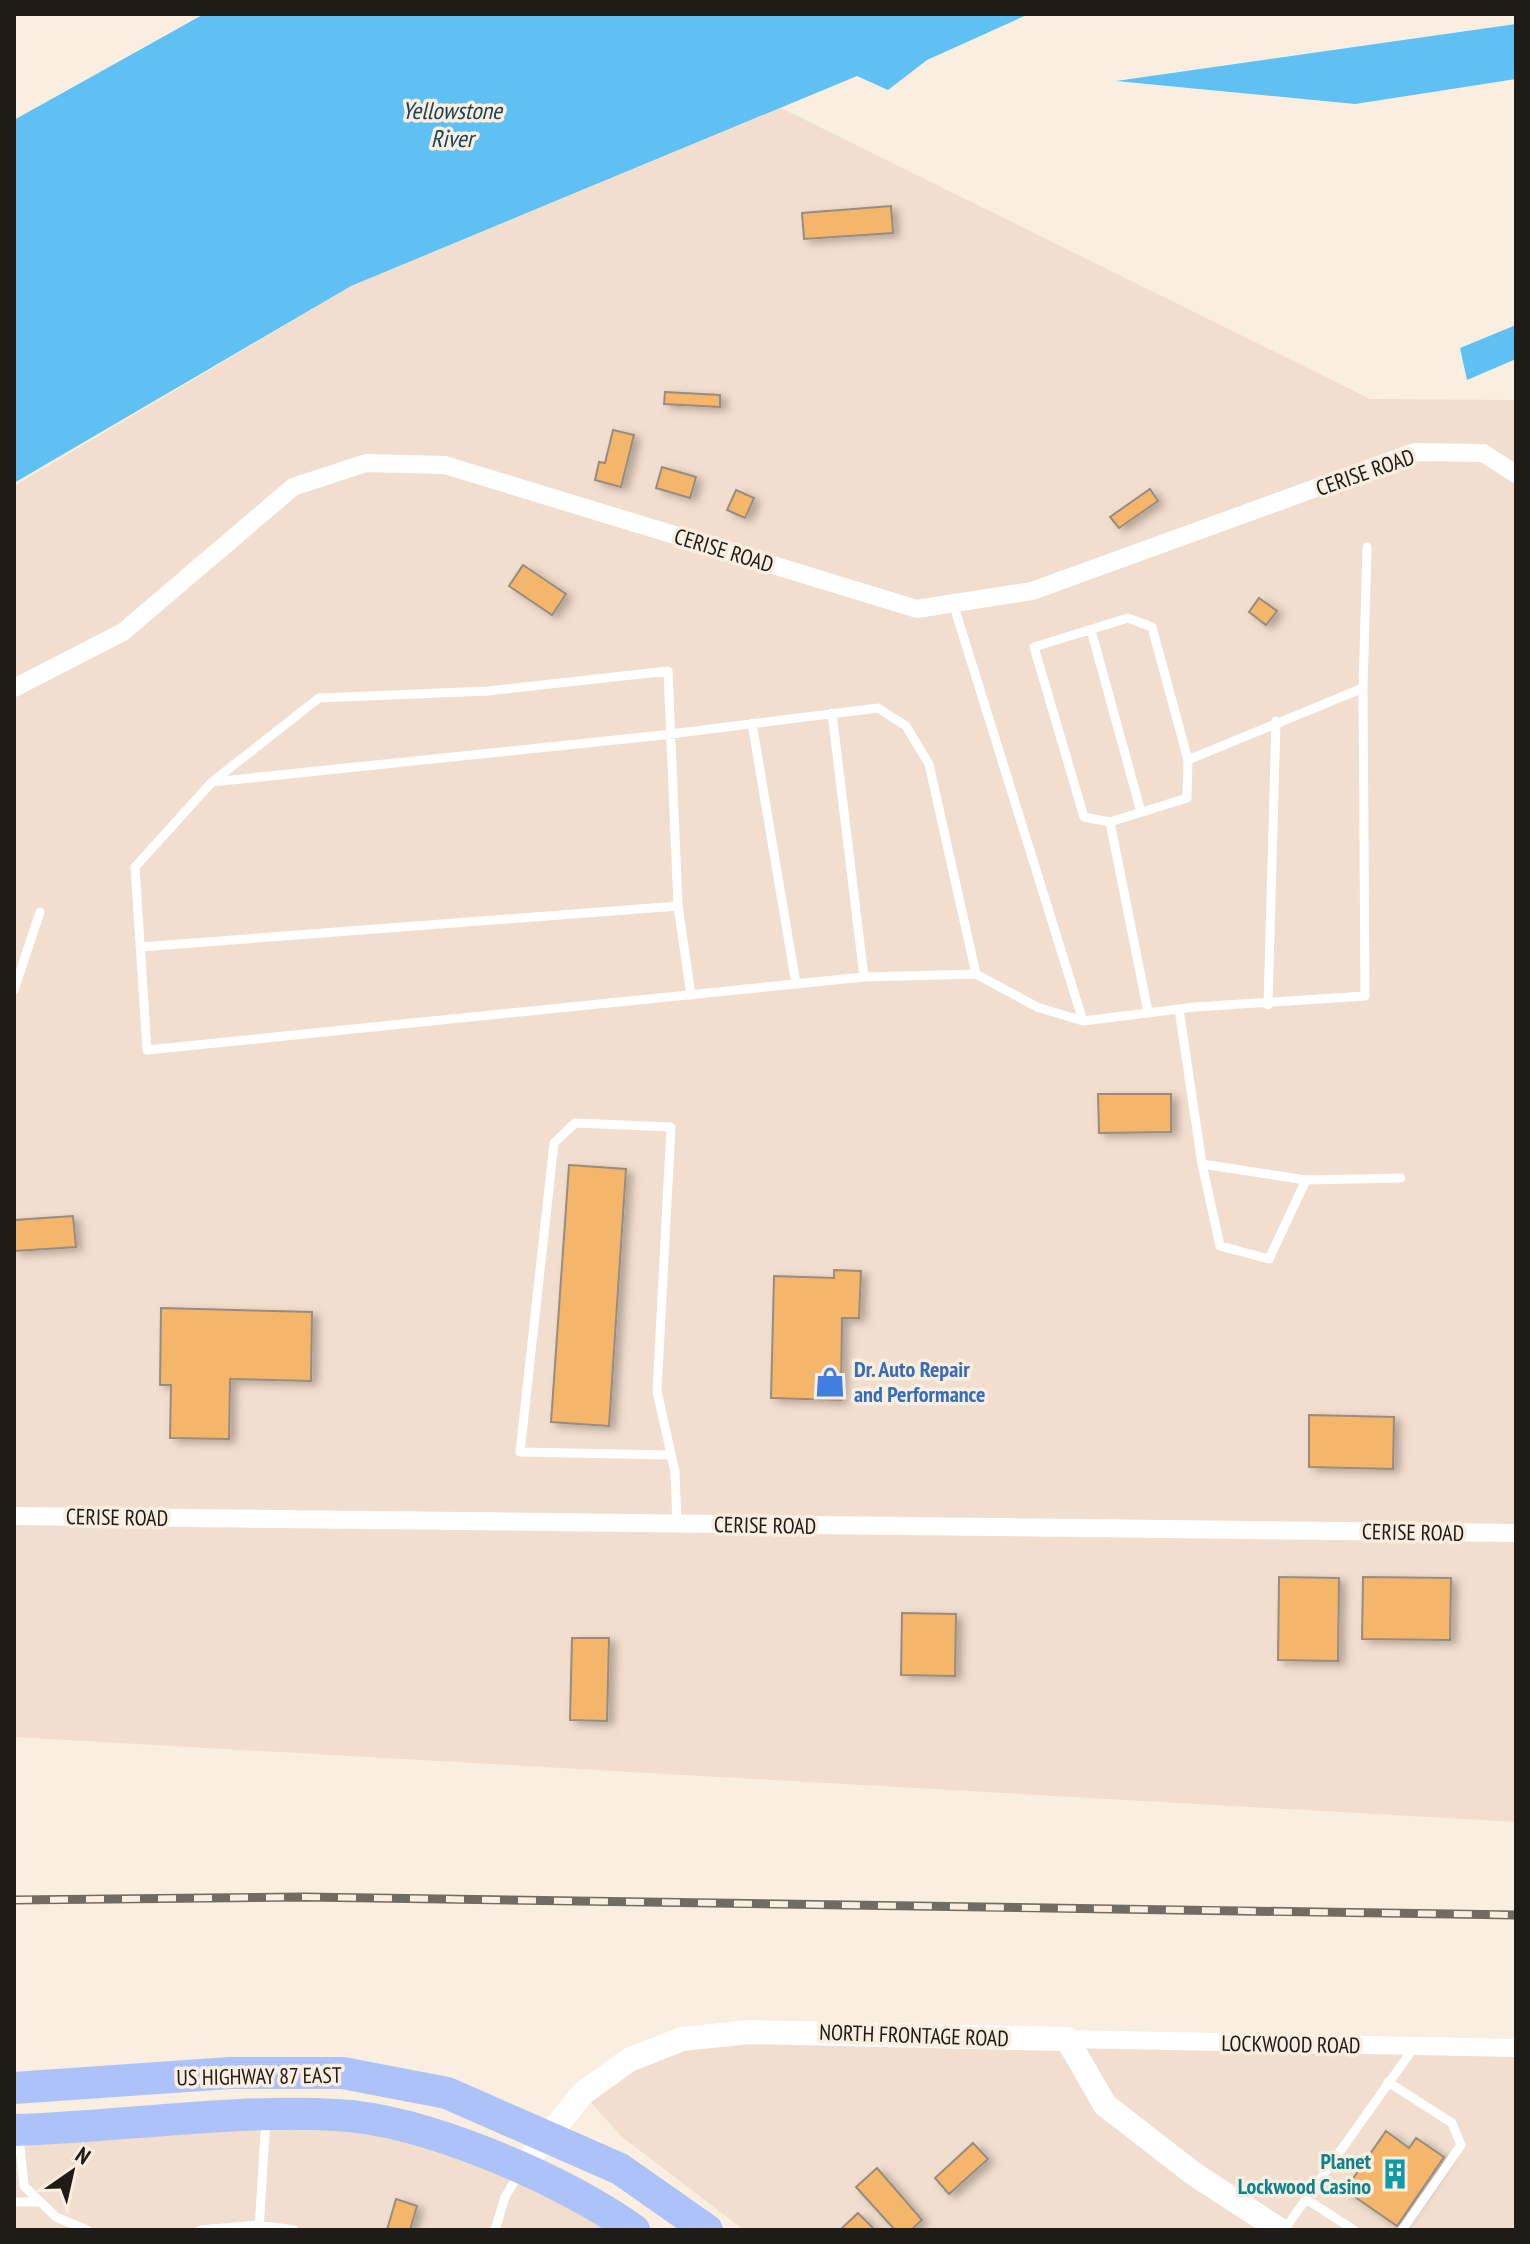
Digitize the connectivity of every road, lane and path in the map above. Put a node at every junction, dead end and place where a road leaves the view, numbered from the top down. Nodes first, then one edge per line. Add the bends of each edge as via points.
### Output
1 (1516, 474) edge
2 (1367, 547) dead end
3 (953, 603) junction
4 (1091, 630) junction
5 (14, 688) edge
6 (1363, 688) junction
7 (832, 713) junction
8 (1276, 721) junction
9 (752, 723) junction
10 (669, 734) junction
11 (1188, 760) junction
12 (212, 782) junction
13 (1141, 812) junction
14 (1110, 822) junction
15 (678, 906) junction
16 (40, 912) dead end
17 (140, 947) junction
18 (976, 974) junction
19 (864, 977) junction
20 (796, 984) junction
21 (14, 990) edge
22 (691, 995) junction
23 (1268, 1005) junction
24 (1179, 1009) junction
25 (1148, 1012) junction
26 (1083, 1021) junction
27 (1202, 1164) junction
28 (1401, 1178) dead end
29 (1306, 1180) junction
30 (670, 1455) junction
31 (14, 1516) edge
32 (677, 1524) junction
33 (1516, 1533) edge
34 (1067, 2039) junction
35 (1415, 2046) junction
36 (1516, 2048) edge
37 (1388, 2082) junction
38 (14, 2088) edge
39 (266, 2115) junction
40 (16, 2130) edge
41 (549, 2136) junction
42 (521, 2169) junction
43 (1306, 2199) junction
44 (14, 2202) edge
45 (40, 2202) junction
46 (259, 2228) edge
47 (87, 2230) edge
48 (200, 2230) edge
49 (294, 2230) edge
50 (495, 2230) edge
51 (634, 2230) edge
52 (707, 2230) edge
53 (1282, 2230) edge
54 (1354, 2230) edge
55 (1402, 2230) edge

1 - 3 street, CERISE ROAD via 1483,453 1415,452 1032,591
2 - 6 lane
3 - 5 street, CERISE ROAD via 917,609 445,465 366,463 293,487 123,632
3 - 26 lane
4 - 11 lane via 1128,618 1152,627
4 - 13 lane
4 - 14 lane via 1034,647 1084,817
6 - 8 lane
6 - 23 lane via 1365,996
7 - 9 lane
7 - 18 lane via 878,708 906,726 929,764
7 - 19 lane
8 - 11 lane
8 - 23 lane
9 - 10 lane
9 - 20 lane
10 - 12 lane
10 - 12 lane via 668,671 488,691 319,698
10 - 15 lane
11 - 13 lane via 1187,798
12 - 17 lane via 135,867
13 - 14 lane
14 - 25 lane
15 - 17 lane
15 - 22 lane
16 - 21 lane
17 - 22 lane via 147,1050
18 - 19 lane
18 - 26 lane via 1037,1007
19 - 20 lane
20 - 22 lane
23 - 24 lane
24 - 25 lane
24 - 27 lane
25 - 26 lane
27 - 29 lane
27 - 29 lane via 1220,1246 1269,1259
28 - 29 lane
30 - 30 lane via 657,1391 671,1127 575,1123 554,1143 520,1452
30 - 32 lane
31 - 32 street, CERISE ROAD
32 - 33 street, CERISE ROAD
34 - 35 street, LOCKWOOD ROAD
34 - 41 street, NORTH FRONTAGE ROAD via 749,2032 682,2039 629,2060 583,2093
34 - 53 street via 1105,2105 1194,2174
35 - 36 street, LOCKWOOD ROAD
35 - 37 lane
37 - 43 lane
37 - 55 lane via 1452,2123 1461,2145
38 - 41 highway, US HIGHWAY 87 EAST via 230,2073 343,2073 447,2093
39 - 40 highway, US HIGHWAY 87 EAST
39 - 42 highway, US HIGHWAY 87 EAST via 339,2115 435,2134
39 - 46 lane
40 - 45 lane via 24,2186
41 - 42 street, NORTH FRONTAGE ROAD
41 - 52 highway, US HIGHWAY 87 EAST via 620,2169
42 - 50 lane
42 - 51 highway, US HIGHWAY 87 EAST via 599,2205
43 - 53 lane
43 - 54 lane
44 - 45 lane
45 - 47 lane via 56,2217
46 - 48 lane
46 - 49 lane

